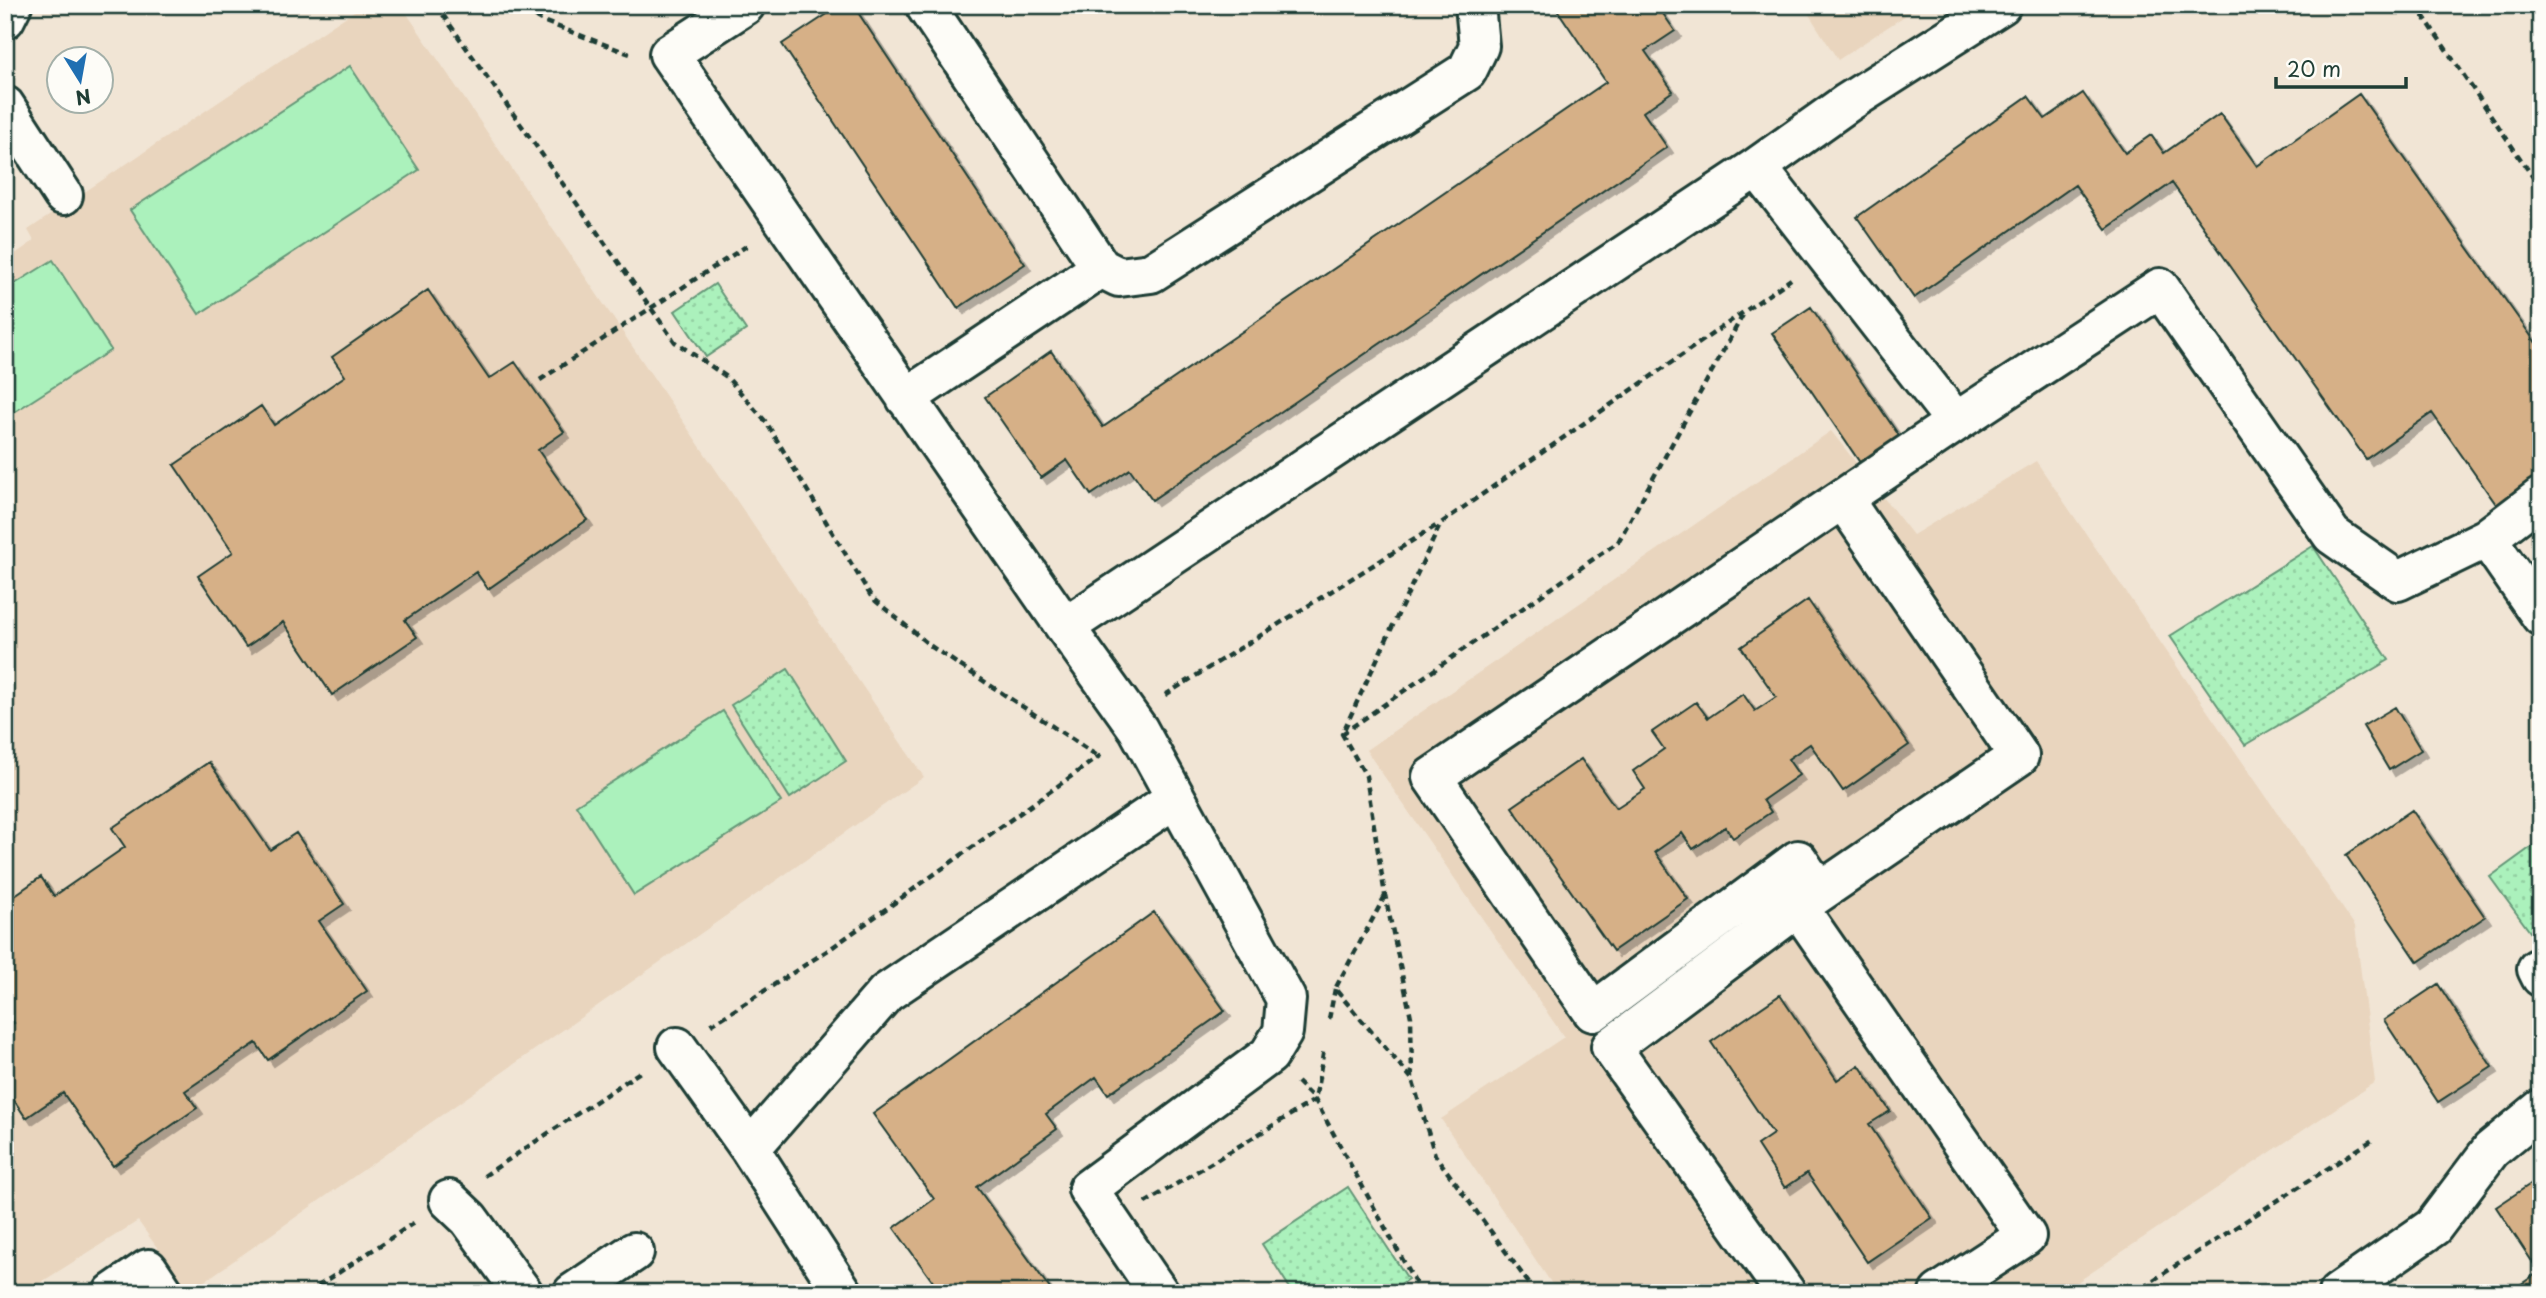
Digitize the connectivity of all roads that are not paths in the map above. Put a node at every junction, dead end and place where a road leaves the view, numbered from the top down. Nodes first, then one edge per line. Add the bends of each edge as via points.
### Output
1 (12, 5) edge
2 (744, 5) edge
3 (925, 5) edge
4 (1475, 5) edge
5 (2001, 5) edge
6 (5, 19) edge
7 (5, 106) edge
8 (1757, 167) junction
9 (63, 195) dead end
10 (1101, 268) junction
11 (906, 398) junction
12 (1956, 422) junction
13 (2541, 497) edge
14 (1843, 499) junction
15 (2487, 538) junction
16 (2541, 616) edge
17 (1065, 626) junction
18 (1174, 799) junction
19 (1809, 900) junction
20 (2541, 967) edge
21 (2541, 977) edge
22 (677, 1047) road end
23 (2541, 1109) edge
24 (750, 1149) junction
25 (449, 1200) road end
26 (634, 1252) dead end
27 (113, 1293) edge
28 (164, 1293) edge
29 (523, 1293) edge
30 (573, 1293) edge
31 (843, 1293) edge
32 (1158, 1293) edge
33 (1786, 1293) edge
34 (1939, 1293) edge
35 (2339, 1293) edge

1 - 6 street
2 - 11 street via 669,54
3 - 10 street
4 - 10 street via 1479,46 1467,71 1151,273 1119,276
5 - 8 street via 1847,103
7 - 9 street
8 - 12 street
8 - 17 street
10 - 11 street
11 - 17 street
12 - 14 street
12 - 15 street via 2160,288 2332,535 2398,580
13 - 15 street
14 - 19 street via 2020,755
14 - 19 street via 1432,777 1593,1013 1798,860
15 - 16 street
17 - 18 street via 1133,724
18 - 24 street via 886,993
18 - 32 street via 1286,999 1283,1032 1269,1055 1088,1189
19 - 33 street via 1611,1046
19 - 34 street via 2026,1236
20 - 21 street via 2537,969
22 - 24 street
23 - 35 street via 2491,1150 2433,1227
24 - 31 street
25 - 29 street via 469,1219
26 - 30 street
27 - 28 street via 148,1269

